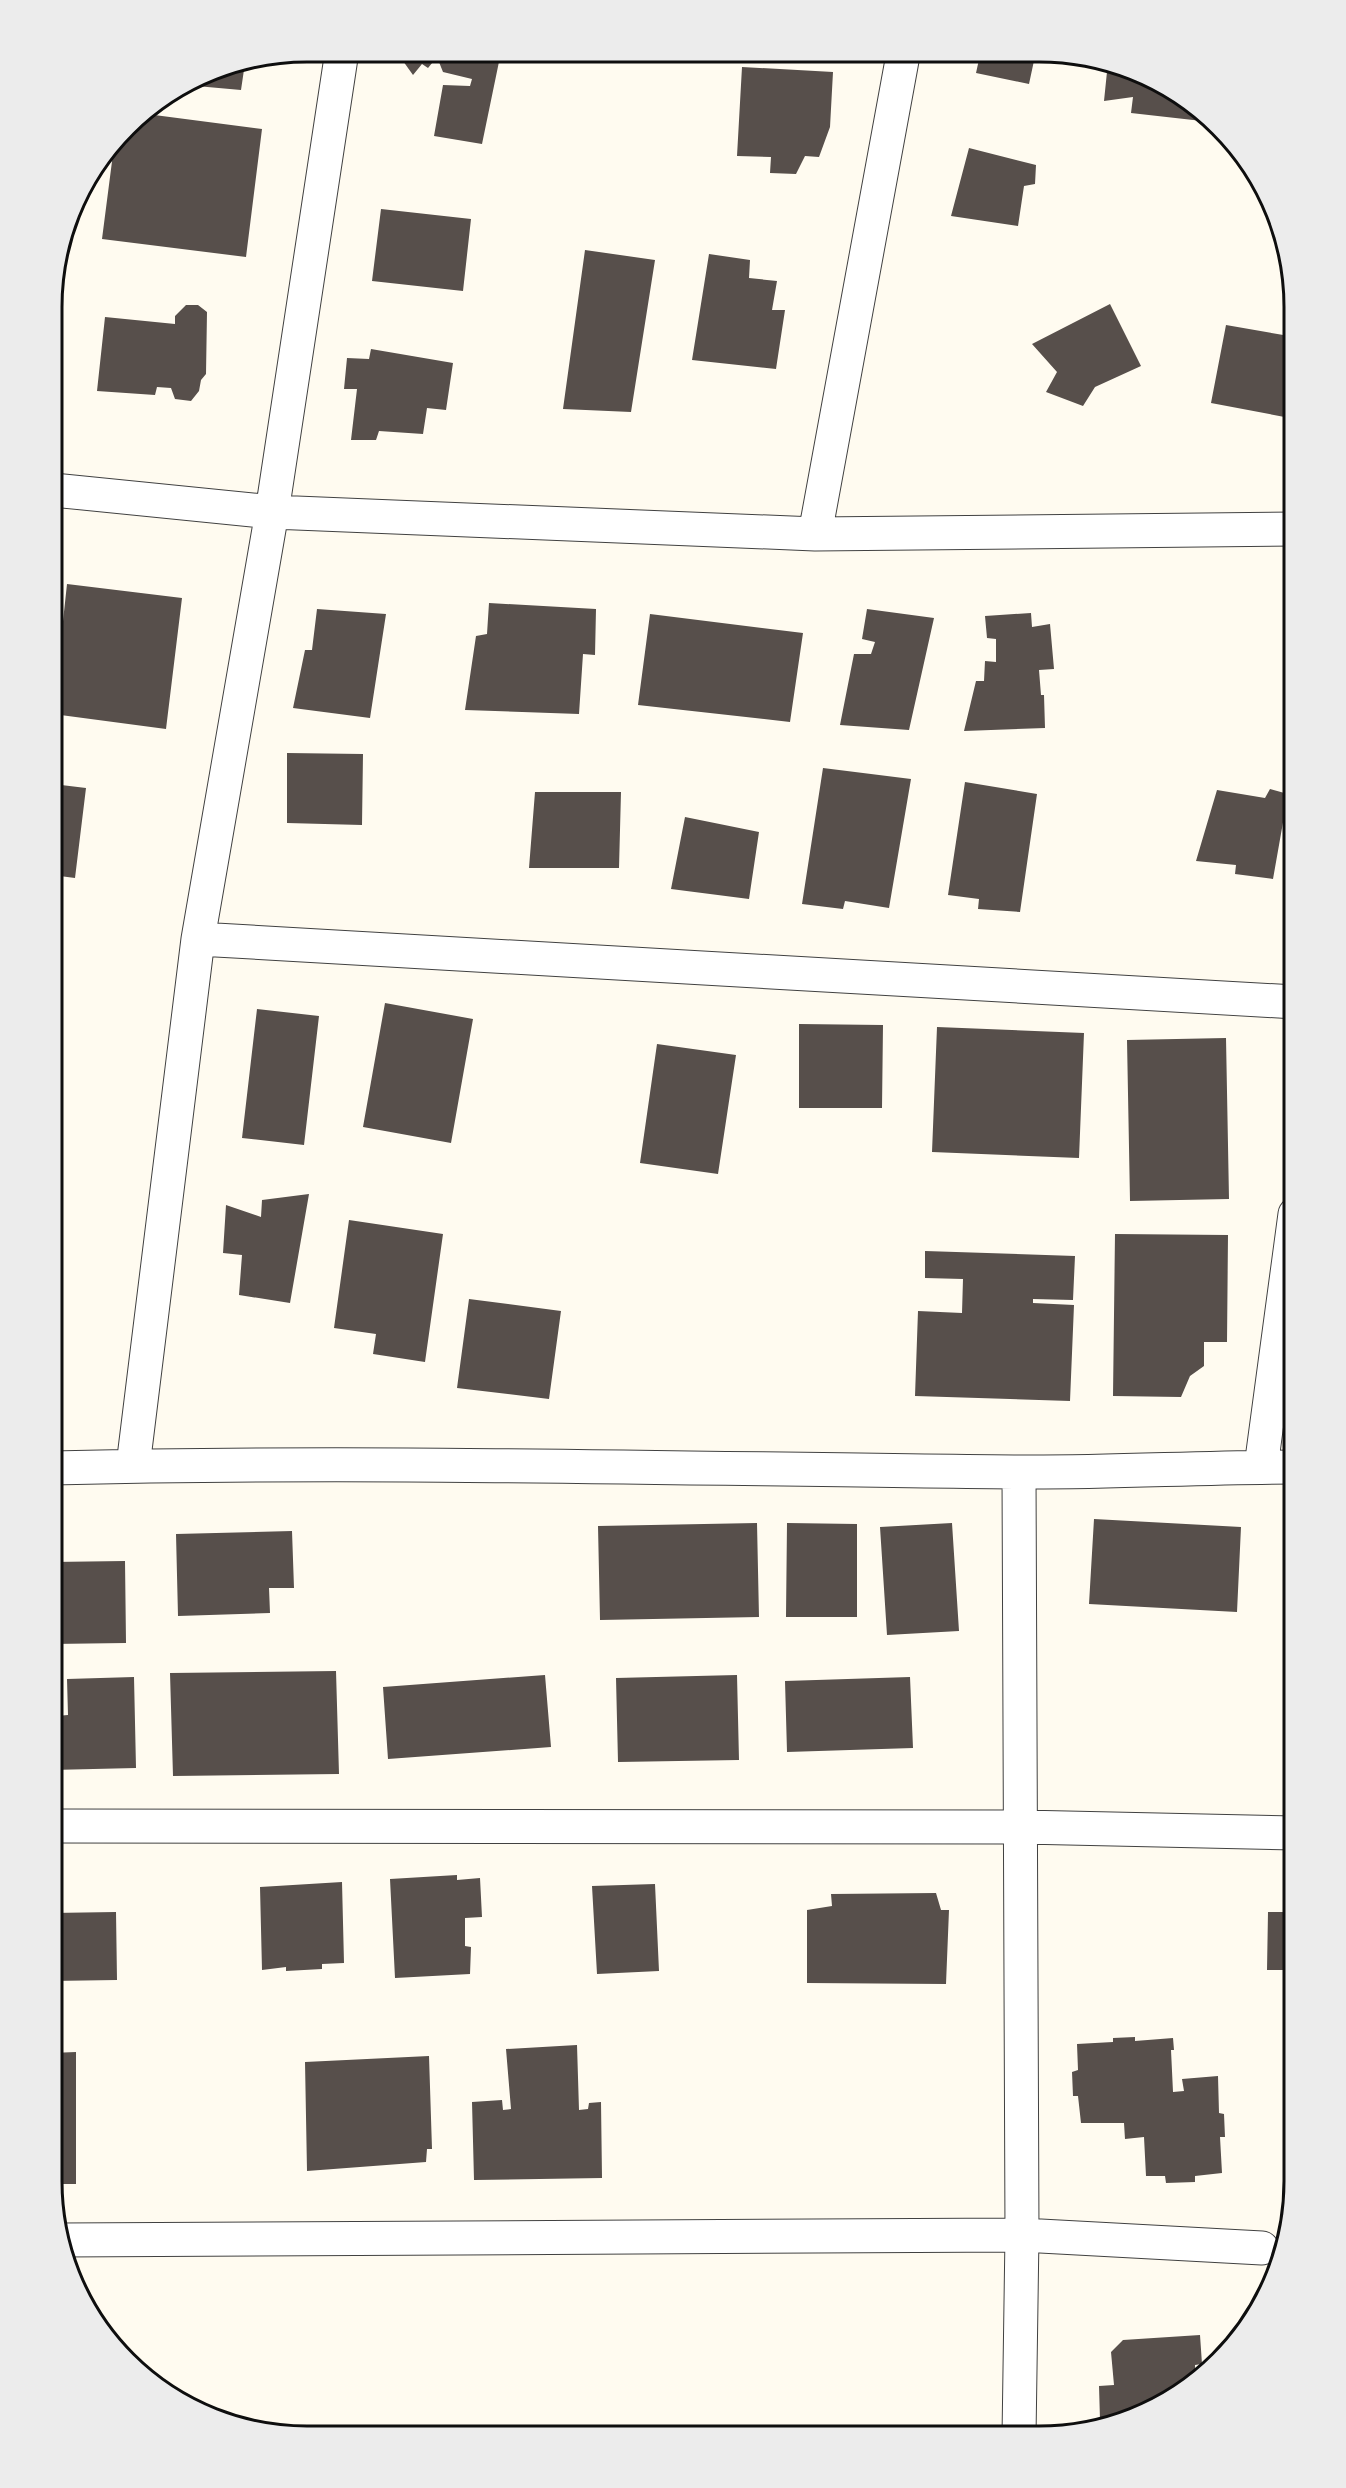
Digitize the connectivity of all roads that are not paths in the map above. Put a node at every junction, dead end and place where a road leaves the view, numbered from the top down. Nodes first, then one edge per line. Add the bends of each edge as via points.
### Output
1 (340, 62) edge
2 (902, 62) edge
3 (62, 491) edge
4 (272, 512) junction
5 (1284, 529) edge
6 (815, 534) junction
7 (198, 939) junction
8 (1284, 1001) edge
9 (1284, 1296) edge
10 (133, 1466) junction
11 (1261, 1467) junction
12 (1284, 1467) edge
13 (62, 1468) edge
14 (1019, 1472) junction
15 (62, 1826) edge
16 (1022, 1827) junction
17 (1284, 1833) edge
18 (1022, 2235) junction
19 (69, 2240) edge
20 (1262, 2248) dead end
21 (1019, 2426) edge

1 - 4 street
2 - 6 street
3 - 4 street
4 - 6 street
4 - 7 street
5 - 6 street
7 - 8 street
7 - 10 street
9 - 11 street
10 - 13 street
10 - 14 street
11 - 12 street
11 - 14 street
14 - 16 street
15 - 16 street
16 - 17 street
16 - 18 street
18 - 19 street
18 - 20 street
18 - 21 street

